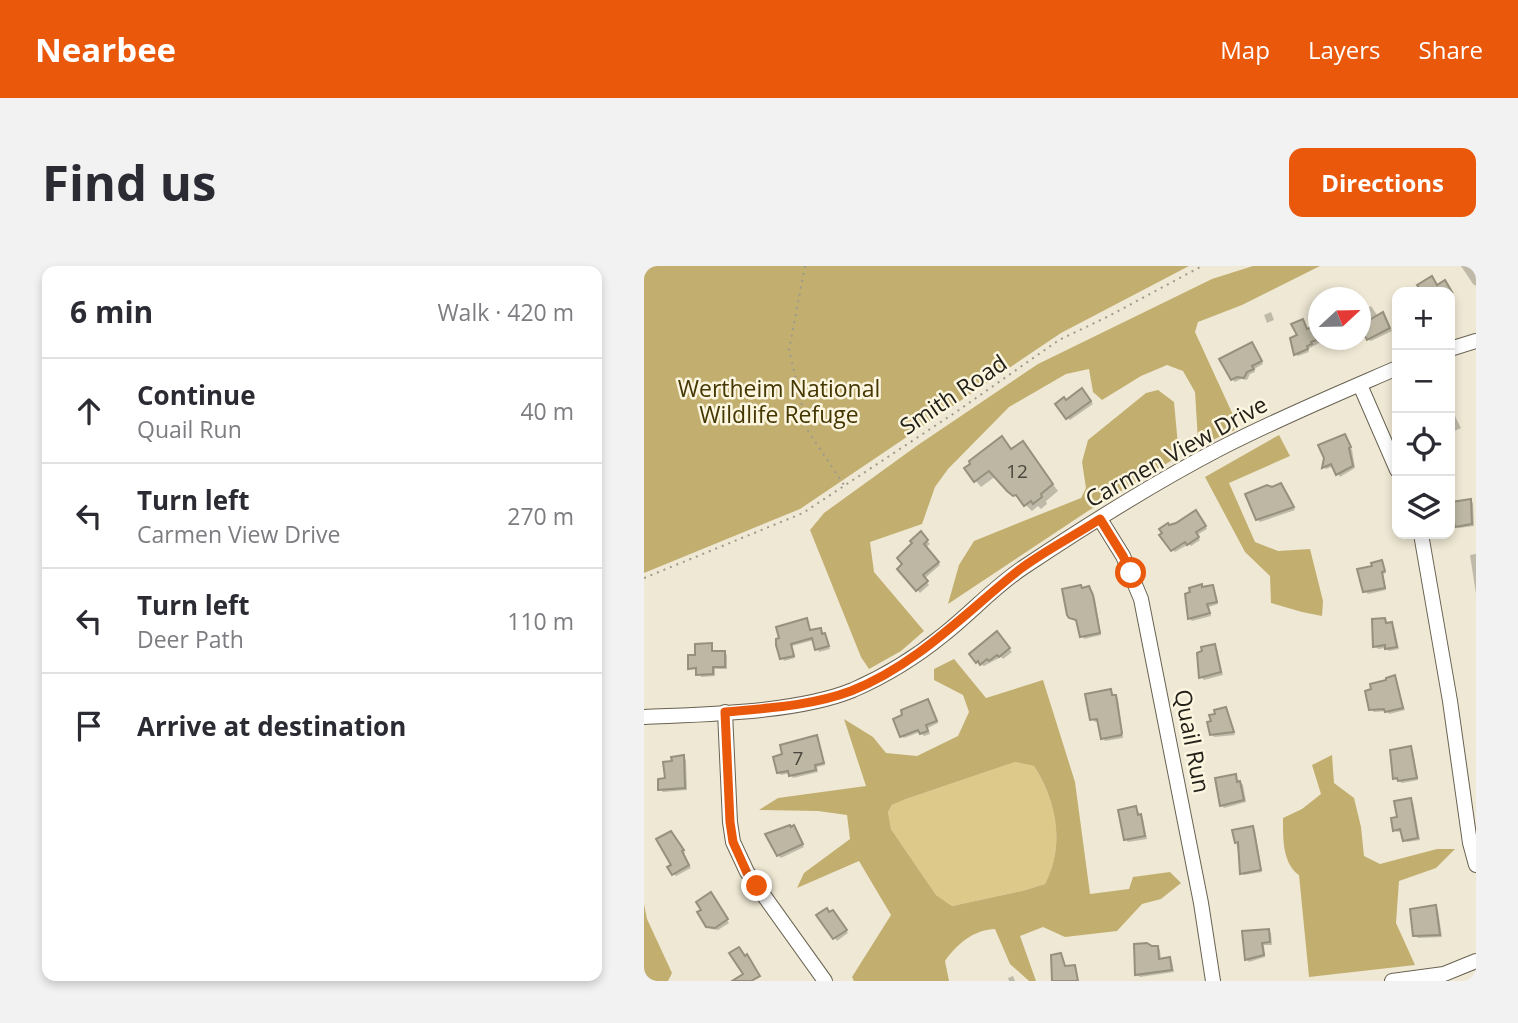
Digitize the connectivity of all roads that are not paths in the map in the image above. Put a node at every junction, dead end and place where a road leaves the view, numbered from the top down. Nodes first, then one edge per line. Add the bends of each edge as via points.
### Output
1 (1476, 341) edge
2 (1455, 347) edge
3 (1392, 371) edge
4 (1360, 384) junction
5 (1392, 458) edge
6 (1100, 519) junction
7 (1422, 539) edge
8 (725, 712) junction
9 (644, 717) edge
10 (1476, 865) edge
11 (1476, 961) edge
12 (825, 981) edge
13 (1213, 981) edge
14 (1392, 981) edge

1 - 2 street
3 - 4 street, Carmen View Drive
4 - 5 street
4 - 6 street, Carmen View Drive via 1219,449
6 - 8 street, Carmen View Drive via 1022,568 943,635 880,677 822,700
6 - 13 street, Quail Run via 1123,556 1141,599
7 - 10 street
8 - 9 street, Carmen View Drive
8 - 12 street via 733,842 747,873
11 - 14 street via 1444,974

